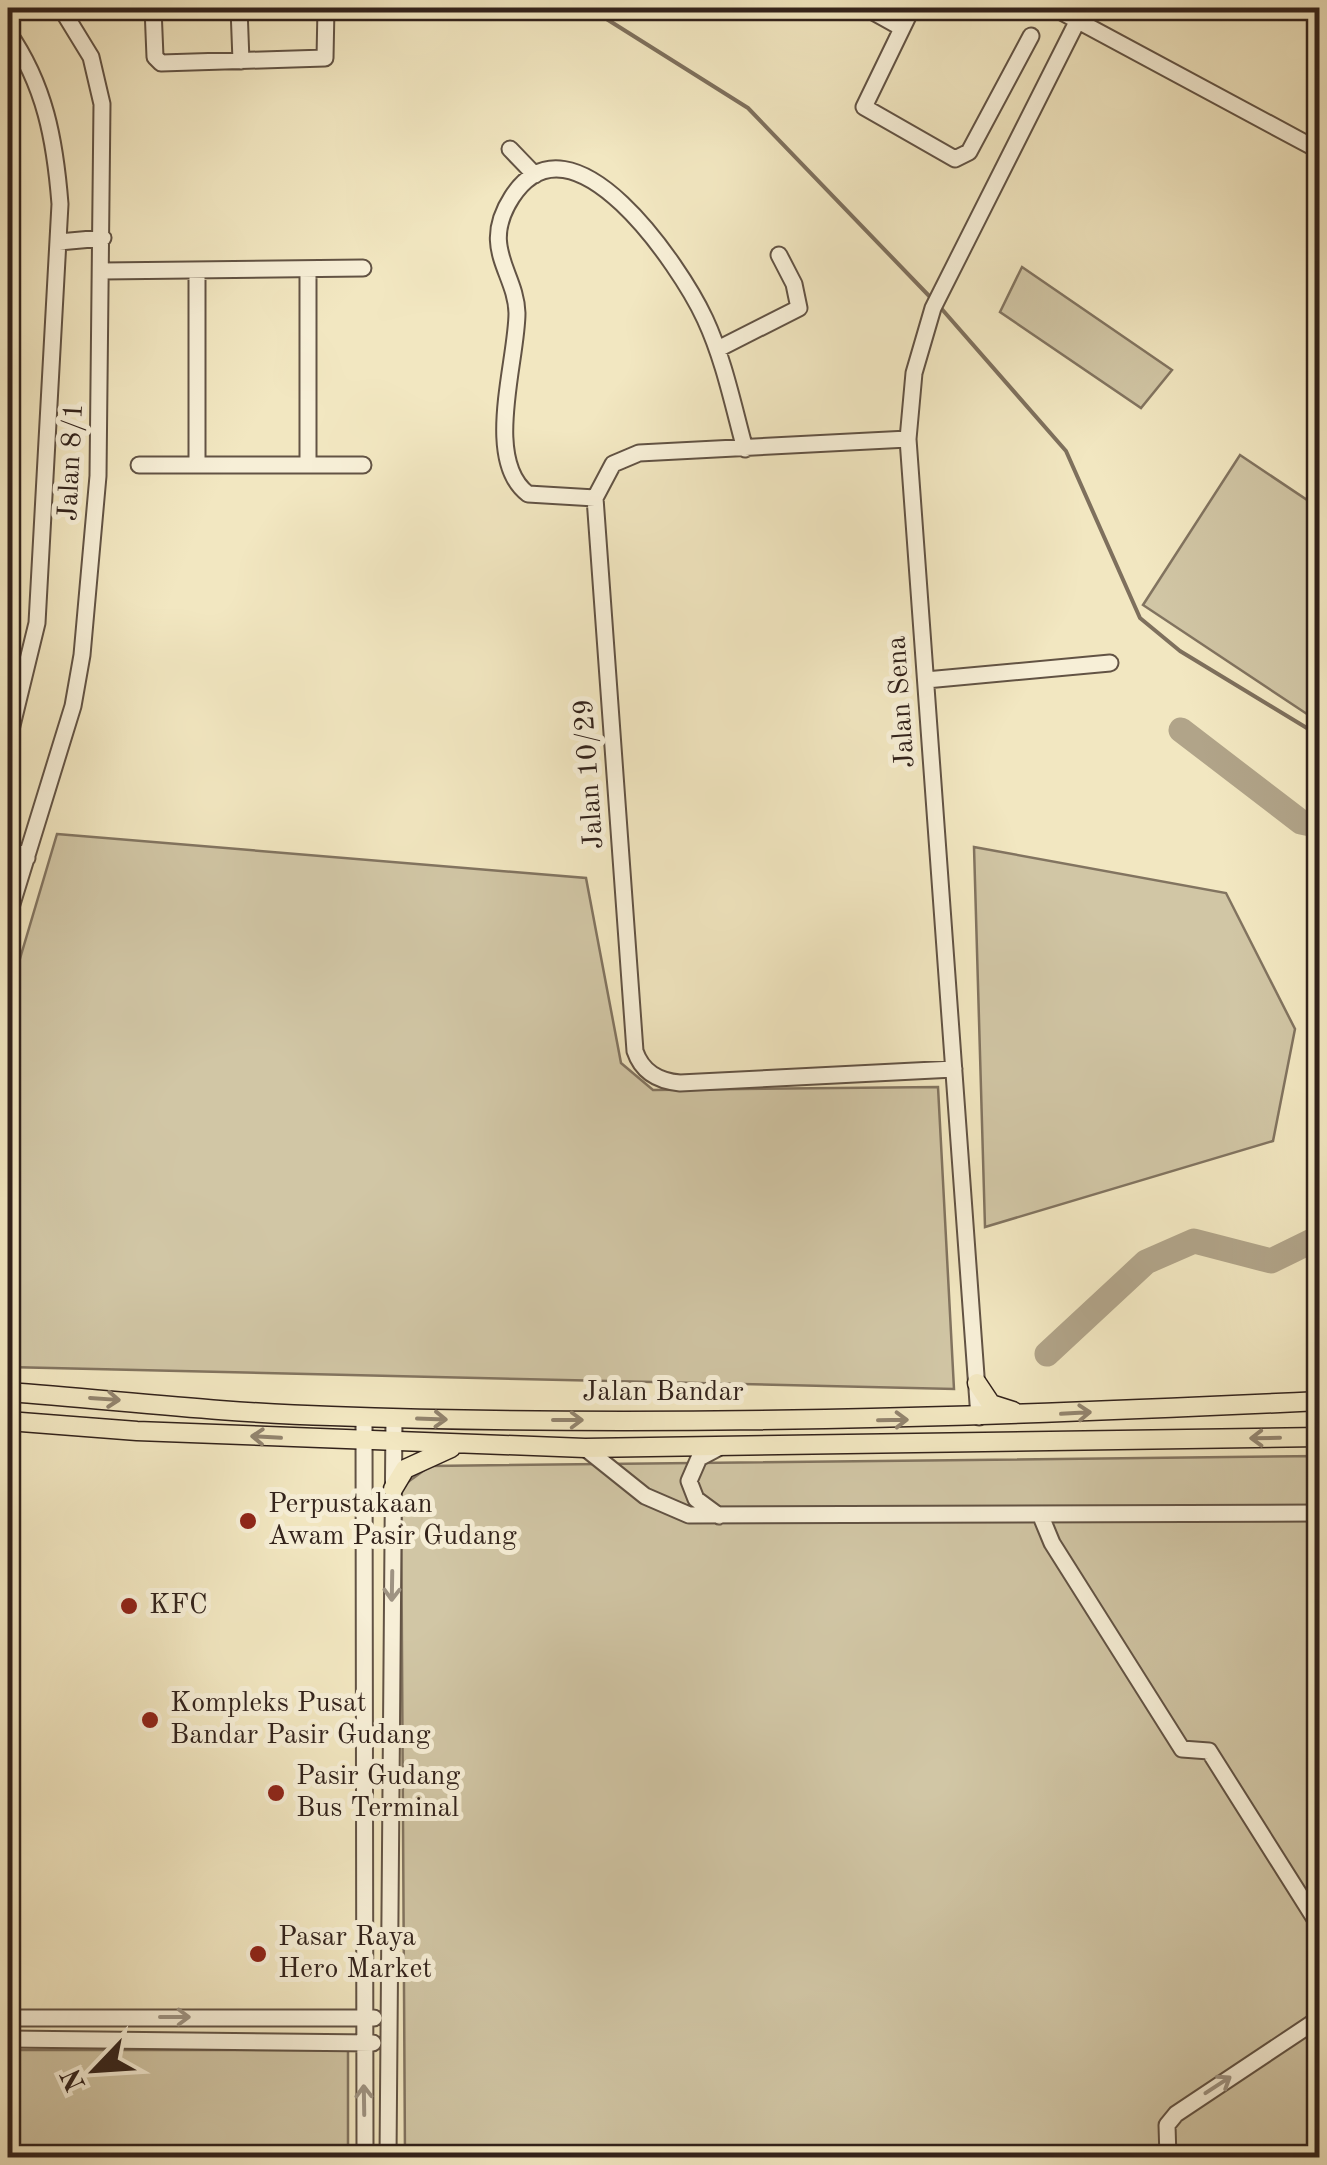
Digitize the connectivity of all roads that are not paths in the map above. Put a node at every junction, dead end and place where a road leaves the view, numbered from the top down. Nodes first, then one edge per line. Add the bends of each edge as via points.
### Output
1 (61, 8) edge
2 (153, 8) edge
3 (239, 8) edge
4 (326, 8) edge
5 (866, 8) edge
6 (912, 8) edge
7 (1054, 8) edge
8 (1081, 14) edge
9 (902, 28) junction
10 (8, 32) edge
11 (1030, 36) dead end
12 (241, 61) junction
13 (510, 149) dead end
14 (1320, 151) edge
15 (535, 175) junction
16 (102, 238) junction
17 (59, 242) junction
18 (779, 255) dead end
19 (363, 268) dead end
20 (308, 269) junction
21 (197, 270) junction
22 (103, 271) junction
23 (718, 349) junction
24 (908, 439) junction
25 (745, 449) junction
26 (140, 465) dead end
27 (197, 465) junction
28 (308, 465) junction
29 (363, 465) dead end
30 (595, 498) junction
31 (1110, 663) dead end
32 (926, 680) junction
33 (8, 742) edge
34 (8, 848) edge
35 (27, 858) junction
36 (8, 917) edge
37 (954, 1070) junction
38 (976, 1383) junction
39 (8, 1392) edge
40 (1320, 1402) edge
41 (1028, 1415) junction
42 (979, 1416) junction
43 (364, 1417) junction
44 (394, 1418) junction
45 (8, 1421) edge
46 (1320, 1437) edge
47 (364, 1442) junction
48 (1029, 1442) junction
49 (394, 1443) junction
50 (927, 1444) junction
51 (456, 1446) junction
52 (725, 1446) junction
53 (585, 1448) junction
54 (393, 1489) junction
55 (1320, 1513) edge
56 (1040, 1514) junction
57 (719, 1516) junction
58 (1320, 1927) edge
59 (8, 2018) edge
60 (363, 2018) junction
61 (388, 2018) junction
62 (1320, 2018) edge
63 (8, 2039) edge
64 (363, 2043) junction
65 (388, 2043) junction
66 (365, 2158) edge
67 (388, 2158) edge
68 (1168, 2158) edge

1 - 16 street, Jalan 8/1 via 91,57 102,104
2 - 12 street via 158,62
3 - 12 street
4 - 12 street via 324,58
5 - 9 street
6 - 9 street
7 - 8 street
8 - 14 street
8 - 24 street, Jalan Sena via 933,308 914,373
9 - 11 street via 864,107 955,159 969,152
10 - 17 street via 51,126
13 - 15 street
15 - 23 street via 565,169 620,200 696,303
15 - 30 street via 511,198 500,231 500,264 517,310 508,465 528,494
16 - 17 street
16 - 22 street, Jalan 8/1
17 - 33 street via 37,623
18 - 23 street via 799,308
19 - 20 street
20 - 21 street
20 - 28 street
21 - 22 street
21 - 27 street
22 - 35 street, Jalan 8/1 via 98,476 82,656
23 - 25 street
24 - 25 street
24 - 32 street, Jalan Sena
25 - 30 street via 623,456 606,472
26 - 27 street
27 - 28 street
28 - 29 street
30 - 37 street, Jalan 10/29 via 640,1065 657,1078 680,1082
31 - 32 street
32 - 37 street, Jalan Sena
34 - 35 street
35 - 36 street, Jalan 8/1
37 - 38 street, Jalan Sena
38 - 41 main road via 990,1404
38 - 42 street, Jalan Sena
39 -> 43 main road, Jalan Bandar
41 -> 40 main road, Jalan Bandar
41 - 42 main road, Jalan Bandar
44 -> 42 main road, Jalan Bandar
42 - 48 main road via 986,1430
42 - 50 main road via 968,1434
43 - 44 main road, Jalan Bandar
43 - 47 street
44 - 49 street
47 -> 45 main road, Jalan Bandar
46 -> 48 main road, Jalan Bandar
47 - 49 main road, Jalan Bandar
47 - 60 street
48 - 50 main road, Jalan Bandar
49 - 51 main road, Jalan Bandar
49 - 54 street
50 - 52 main road, Jalan Bandar
51 - 53 main road, Jalan Bandar
51 - 54 main road via 406,1469
52 - 53 main road, Jalan Bandar
52 - 57 street via 699,1458 689,1481 696,1499
53 - 57 street via 667,1508
54 -> 61 street
55 - 56 street
56 - 57 street
56 - 58 street via 1182,1750 1209,1751
59 -> 60 street
60 - 61 street
60 - 64 street
61 - 65 street
68 -> 62 street via 1167,2125 1176,2114
63 - 64 street
64 - 65 street
66 -> 64 street
65 - 67 street

